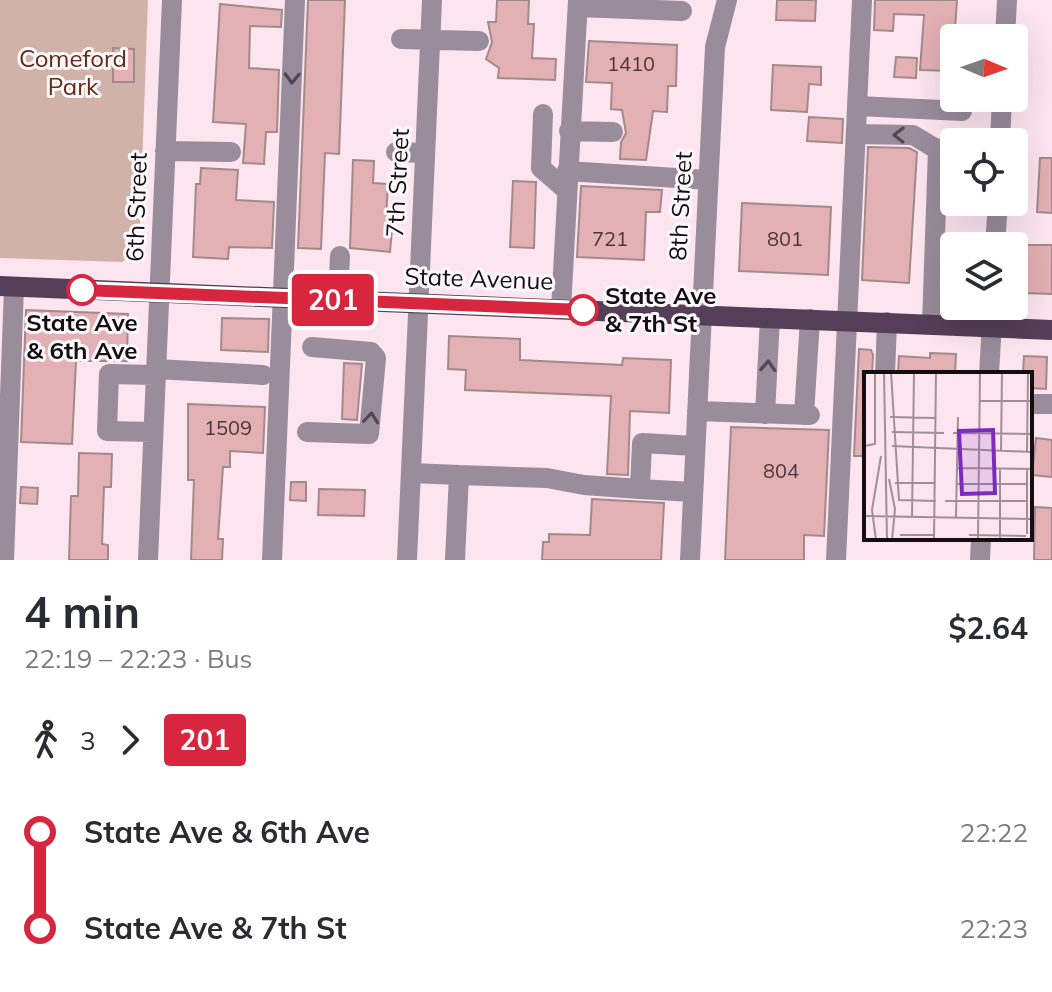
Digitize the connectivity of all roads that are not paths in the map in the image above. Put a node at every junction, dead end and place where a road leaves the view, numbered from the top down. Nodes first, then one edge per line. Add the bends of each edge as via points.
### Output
1 (172, 0) edge
2 (295, 0) edge
3 (432, 0) edge
4 (727, 0) edge
5 (862, 0) edge
6 (1007, 0) edge
7 (578, 3) edge
8 (682, 11) dead end
9 (1006, 24) edge
10 (401, 39) dead end
11 (430, 39) junction
12 (479, 41) dead end
13 (858, 106) junction
14 (940, 110) edge
15 (543, 114) dead end
16 (569, 131) junction
17 (613, 132) dead end
18 (856, 134) junction
19 (940, 142) edge
20 (165, 151) junction
21 (231, 152) dead end
22 (396, 152) dead end
23 (425, 153) junction
24 (566, 180) junction
25 (708, 180) junction
26 (943, 216) edge
27 (340, 256) dead end
28 (7, 286) edge
29 (159, 293) junction
30 (284, 298) junction
31 (338, 300) junction
32 (418, 303) junction
33 (561, 309) junction
34 (701, 315) junction
35 (770, 318) junction
36 (810, 319) junction
37 (992, 320) edge
38 (848, 321) junction
39 (887, 322) junction
40 (932, 324) junction
41 (991, 327) junction
42 (1052, 330) edge
43 (6, 337) edge
44 (312, 347) dead end
45 (155, 372) junction
46 (885, 372) edge
47 (989, 372) edge
48 (263, 375) dead end
49 (697, 411) junction
50 (765, 414) junction
51 (153, 432) junction
52 (307, 432) dead end
53 (695, 446) junction
54 (4, 453) edge
55 (411, 473) junction
56 (459, 475) junction
57 (640, 489) junction
58 (693, 492) junction
59 (981, 540) edge
60 (4, 560) edge
61 (148, 560) edge
62 (272, 560) edge
63 (407, 560) edge
64 (455, 560) edge
65 (690, 560) edge
66 (836, 560) edge
67 (980, 560) edge

1 - 20 street, 6th Street
2 -> 30 street
3 - 11 street, 7th Street
4 - 25 street, 8th Street via 715,47
5 - 13 street
6 - 9 street
7 - 8 street
7 - 16 street
10 - 11 street
11 - 12 street
11 - 23 street, 7th Street
13 - 14 street
13 - 18 street
15 - 24 street via 541,168
16 - 17 street
16 - 24 street
19 -> 18 street via 913,135
18 - 38 street via 859,209
20 - 21 street
20 - 29 street, 6th Street
22 - 23 street
23 - 32 street, 7th Street
24 - 25 street
24 - 33 street
25 - 34 street, 8th Street
26 - 40 street
27 - 31 street
28 - 29 main road, State Avenue
28 - 43 street
29 - 30 main road, State Avenue
29 - 45 street, 6th Street
30 - 31 main road, State Avenue
30 - 62 street
31 - 32 main road, State Avenue
32 - 33 main road, State Avenue
32 - 55 street, 7th Street
33 - 34 main road, State Avenue
34 - 35 main road, State Avenue
34 - 49 street, 8th Street
35 - 36 main road, State Avenue
50 -> 35 street
36 - 38 main road, State Avenue
36 - 50 street via 807,415
37 - 41 street
38 - 39 main road, State Avenue
38 - 66 street
39 - 40 main road, State Avenue
39 - 46 street
40 - 41 main road, State Avenue
41 - 42 main road, State Avenue
41 - 47 street
43 - 54 street
52 -> 44 street via 369,434 375,371 374,353
45 - 48 street
45 - 51 street, 6th Street
45 - 51 street via 109,374 107,431
49 - 50 street
49 - 53 street, 8th Street
51 - 61 street, 6th Street
53 - 57 street via 642,443
53 - 58 street, 8th Street
54 - 60 street
55 - 56 street
55 - 63 street, 7th Street
56 - 57 street
56 - 64 street
57 - 58 street
58 - 65 street, 8th Street
59 - 67 street

